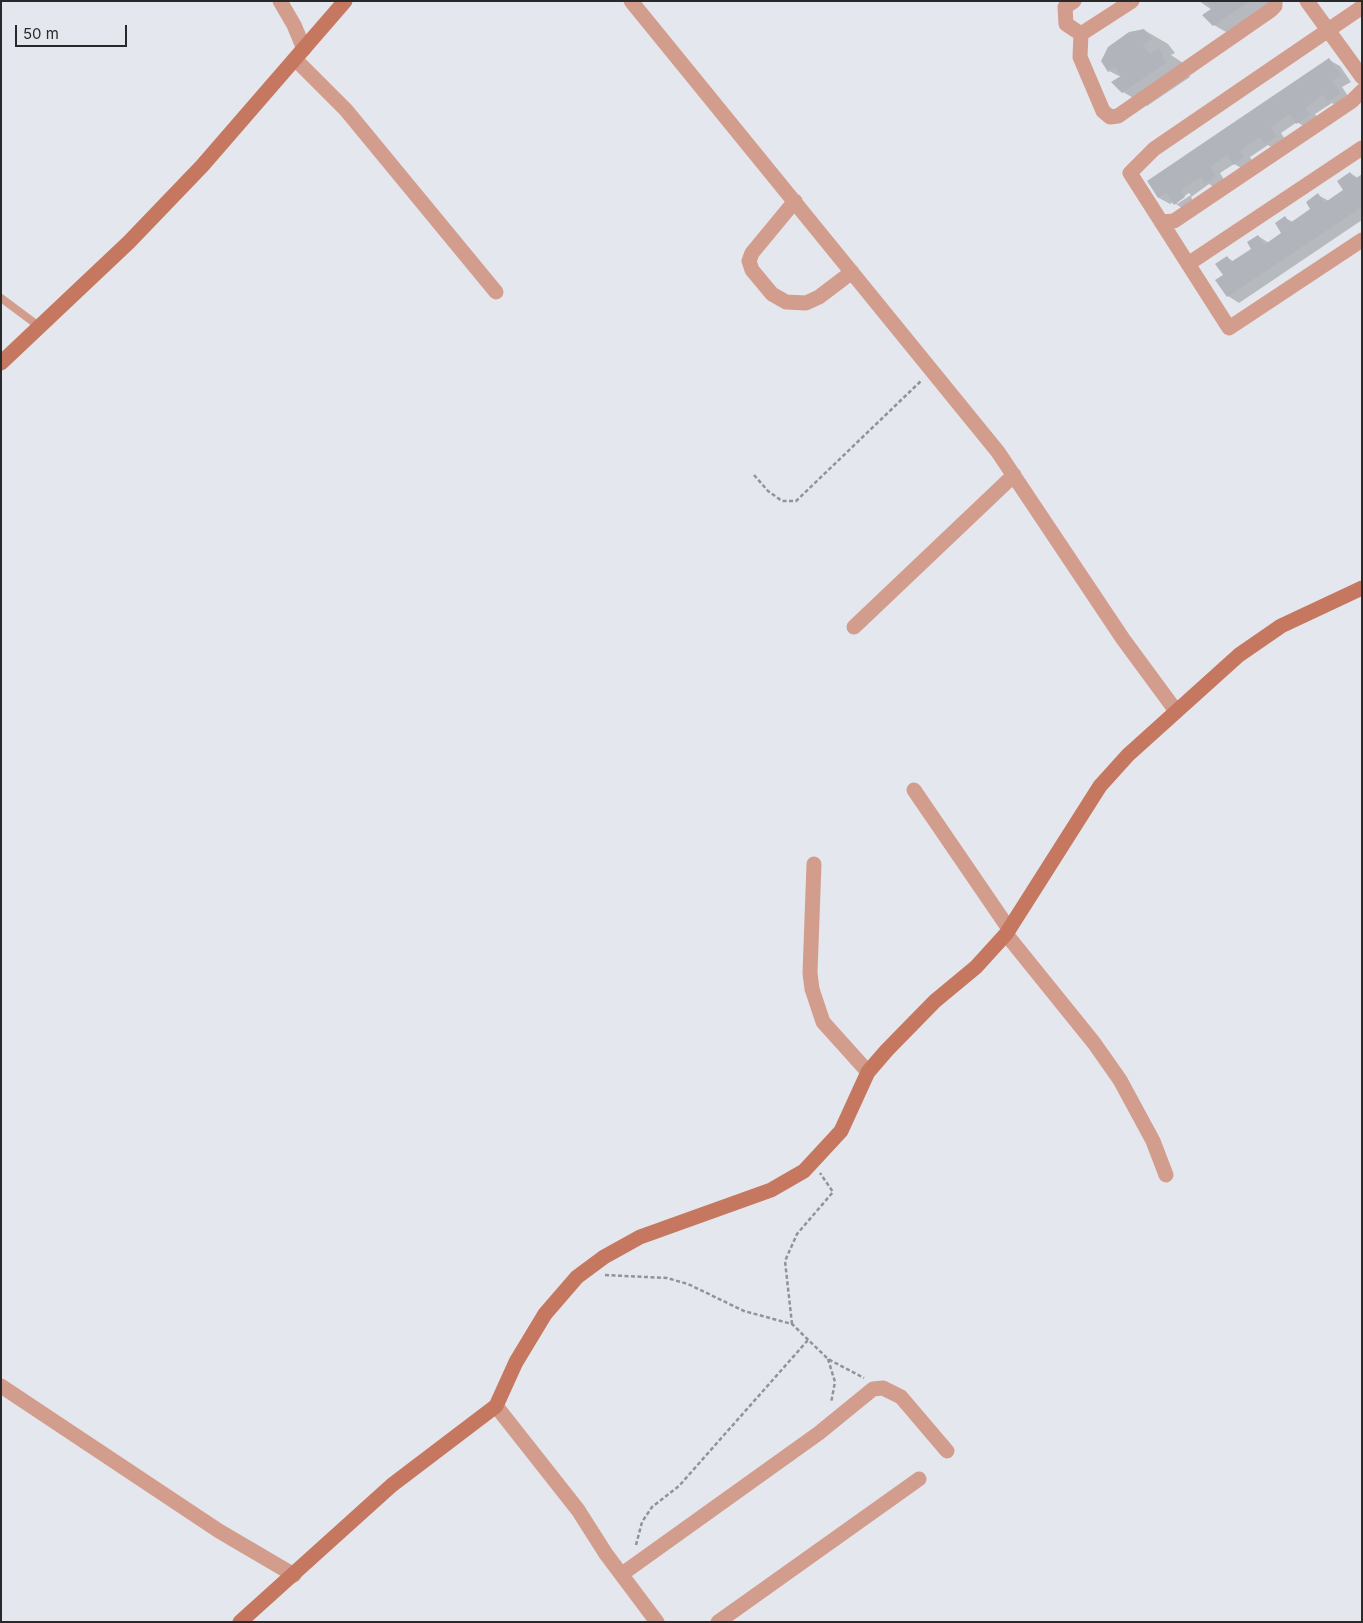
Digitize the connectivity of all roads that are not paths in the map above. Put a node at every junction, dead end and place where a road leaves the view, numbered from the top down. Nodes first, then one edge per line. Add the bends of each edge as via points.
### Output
1 (280, 1) edge
2 (345, 1) edge
3 (631, 1) edge
4 (1073, 1) edge
5 (1132, 1) edge
6 (1275, 1) edge
7 (1307, 1) edge
8 (1362, 7) edge
9 (1329, 30) junction
10 (1080, 34) junction
11 (299, 54) junction
12 (1362, 77) edge
13 (1362, 91) edge
14 (1362, 148) edge
15 (795, 201) junction
16 (1161, 222) junction
17 (1362, 240) edge
18 (1188, 264) junction
19 (852, 272) junction
20 (496, 292) dead end
21 (1, 298) edge
22 (40, 327) junction
23 (1, 363) edge
24 (1014, 476) junction
25 (1362, 588) edge
26 (854, 627) dead end
27 (1176, 711) junction
28 (914, 790) dead end
29 (814, 864) dead end
30 (1008, 932) junction
31 (868, 1072) junction
32 (1166, 1175) dead end
33 (1, 1386) edge
34 (496, 1406) junction
35 (947, 1451) dead end
36 (919, 1479) dead end
37 (626, 1571) junction
38 (294, 1575) junction
39 (240, 1622) edge
40 (657, 1622) edge
41 (718, 1622) edge

1 - 11 street via 294,26
2 - 11 main road
3 - 15 street
4 - 10 street via 1065,7 1066,24
5 - 10 street
6 - 10 street via 1271,10 1118,116 1110,117 1103,111 1080,57
7 - 9 street
8 - 9 street
9 - 12 street
9 - 16 street via 1154,149 1130,173
11 - 20 street
11 - 22 main road via 202,166 130,242
13 - 16 street via 1352,102 1174,221
14 - 18 street
15 - 19 street
15 - 19 street via 752,253 748,261 752,270 772,294 786,302 806,303
16 - 18 street
17 - 18 street via 1229,328
19 - 24 street
21 - 22 lane
22 - 23 main road
24 - 26 street
24 - 27 street
25 - 27 main road via 1281,626 1240,655
27 - 30 main road via 1100,786
28 - 30 street
29 - 31 street via 812,989 823,1022
30 - 31 main road via 976,967 935,1001
30 - 32 street via 1120,1080
31 - 34 main road via 841,1131 804,1171 771,1190 640,1237 581,1274 545,1314 516,1362
33 - 38 street via 218,1531
34 - 37 street
34 - 38 main road via 392,1485
35 - 37 street via 901,1397 883,1388 873,1389 819,1433
36 - 41 street
37 - 40 street
38 - 39 main road

